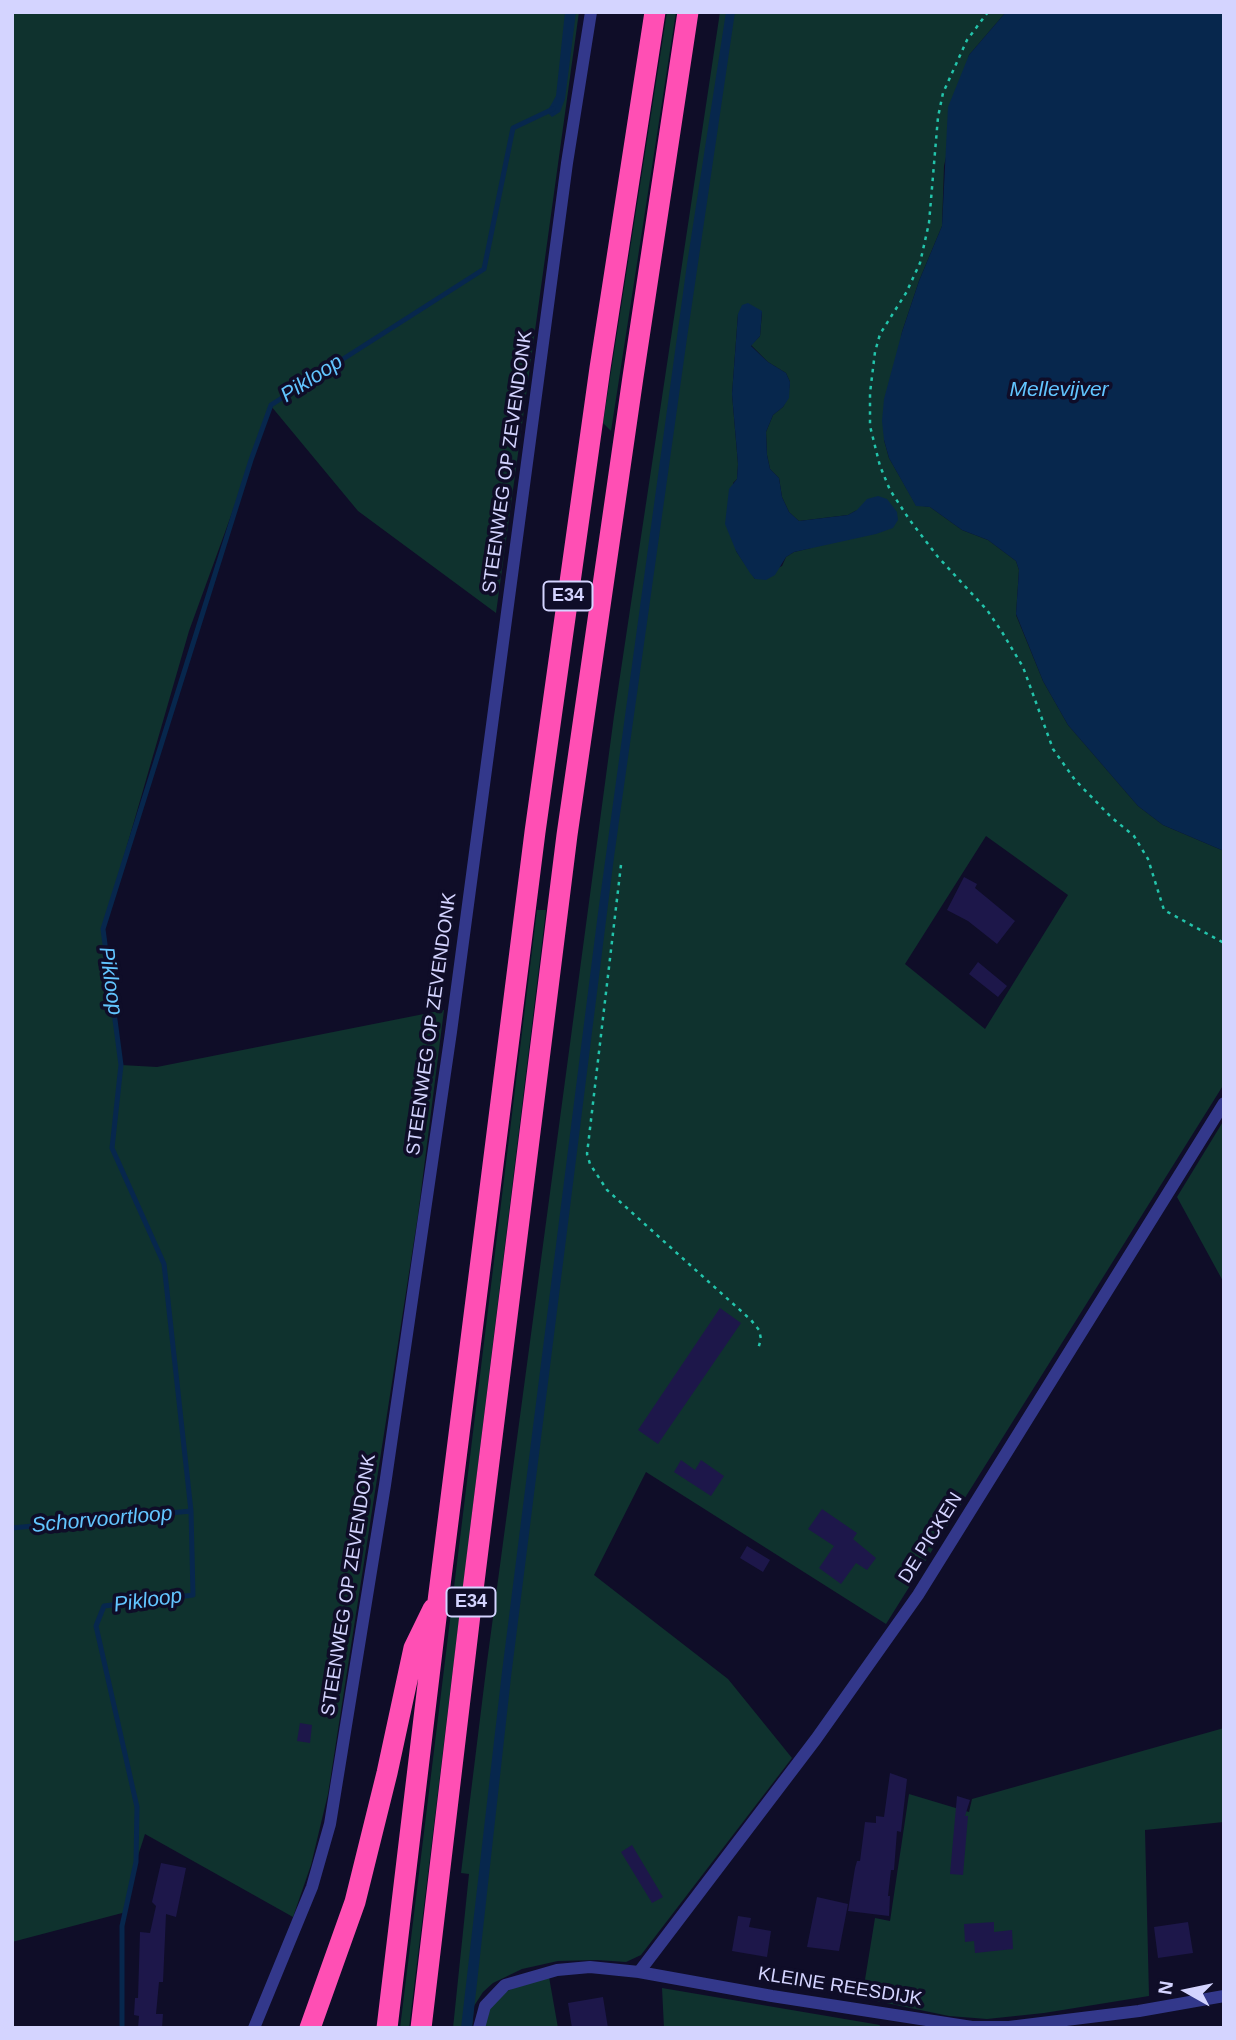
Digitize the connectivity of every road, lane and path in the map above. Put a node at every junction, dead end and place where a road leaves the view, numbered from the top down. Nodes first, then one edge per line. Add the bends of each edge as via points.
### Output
1 (591, 12) edge
2 (655, 12) edge
3 (688, 12) edge
4 (988, 12) edge
5 (621, 865) dead end
6 (1224, 943) edge
7 (1224, 1103) edge
8 (758, 1349) dead end
9 (438, 1601) junction
10 (639, 1972) junction
11 (1224, 1996) edge
12 (254, 2028) edge
13 (310, 2028) edge
14 (387, 2028) edge
15 (421, 2028) edge
16 (479, 2028) edge

1 - 12 street, STEENWEG OP ZEVENDONK via 451,1032 331,1824 312,1887
2 - 9 highway, E34 via 535,832
3 - 15 highway, E34 via 568,835
4 - 6 path via 967,40 943,93 929,223 920,263 874,352 870,426 880,466 909,519 1002,632 1023,667 1054,748 1075,780 1134,836 1148,859 1164,911
5 - 8 path via 587,1154 607,1190 751,1320 759,1330
7 - 10 street, DE PICKEN via 918,1595 816,1739
9 - 13 highway via 414,1648 355,1902
9 - 14 highway, E34
10 - 11 street, KLEINE REESDIJK via 972,2027 1009,2027
10 - 16 street, KLEINE REESDIJK via 590,1967 515,1980 490,1998

